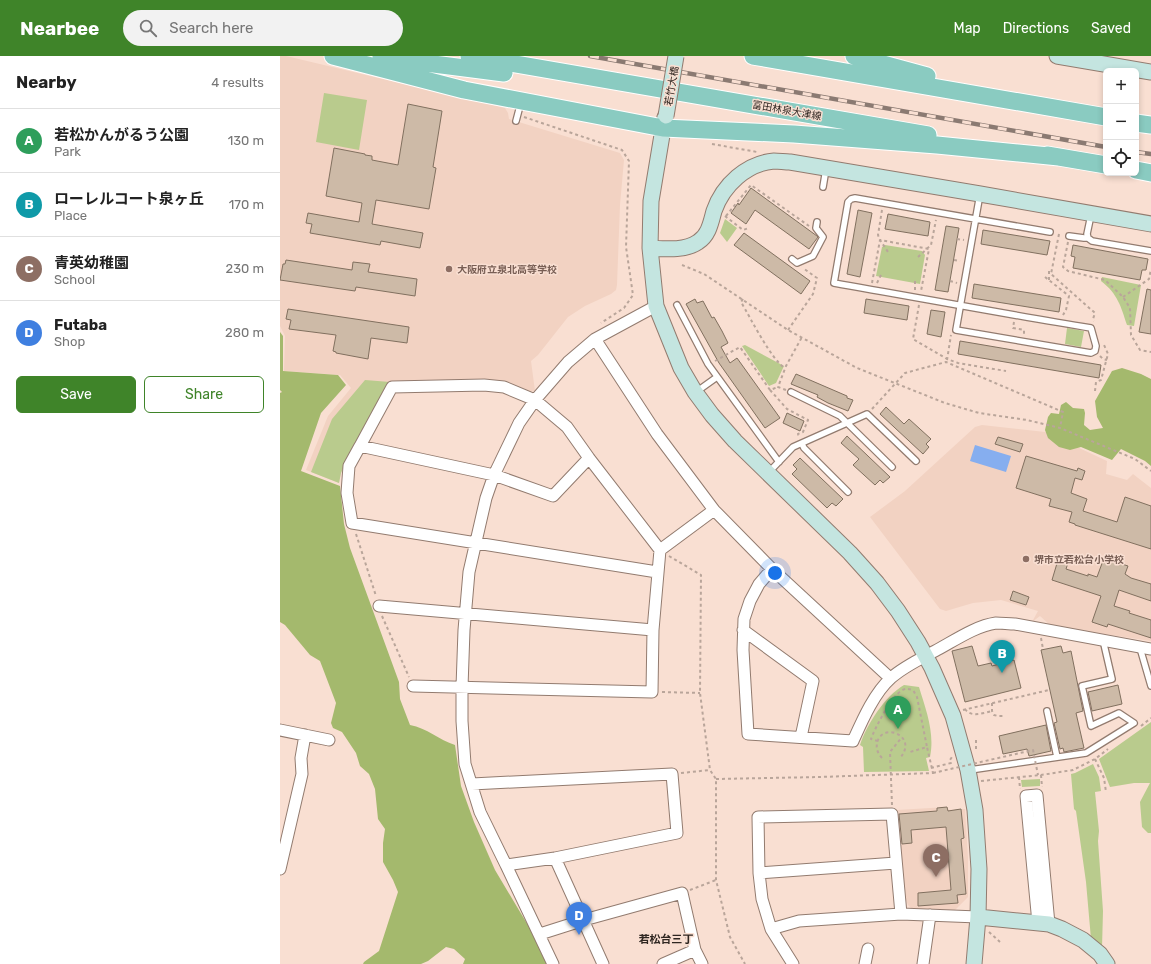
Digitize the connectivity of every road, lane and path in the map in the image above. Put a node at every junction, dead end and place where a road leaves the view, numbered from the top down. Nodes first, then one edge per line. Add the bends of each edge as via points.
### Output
1 (333, 56) edge
2 (381, 56) edge
3 (469, 56) edge
4 (676, 56) edge
5 (753, 56) edge
6 (764, 56) edge
7 (854, 56) edge
8 (1057, 56) edge
9 (1115, 61) edge
10 (795, 63) junction
11 (1151, 72) edge
12 (608, 79) junction
13 (518, 113) junction
14 (1103, 115) edge
15 (1103, 115) edge
16 (664, 122) junction
17 (1139, 123) edge
18 (1151, 125) edge
19 (711, 144) dead end
20 (763, 153) dead end
21 (1059, 157) junction
22 (1103, 164) edge
23 (826, 169) junction
24 (1139, 171) edge
25 (1151, 173) edge
26 (823, 186) dead end
27 (980, 194) junction
28 (883, 203) junction
29 (937, 213) junction
30 (721, 214) dead end
31 (1091, 214) junction
32 (726, 216) junction
33 (975, 220) junction
34 (1151, 224) edge
35 (817, 225) joint
36 (749, 228) dead end
37 (1050, 232) joint
38 (1059, 234) junction
39 (1069, 236) junction
40 (1088, 238) junction
41 (957, 239) dead end
42 (880, 240) junction
43 (964, 240) dead end
44 (650, 248) junction
45 (929, 249) junction
46 (1151, 250) edge
47 (888, 252) dead end
48 (918, 257) dead end
49 (954, 260) dead end
50 (794, 261) joint
51 (961, 262) dead end
52 (682, 265) dead end
53 (1151, 269) edge
54 (1050, 271) junction
55 (881, 275) dead end
56 (1045, 277) dead end
57 (1049, 280) junction
58 (915, 281) dead end
59 (950, 281) dead end
60 (872, 283) junction
61 (957, 283) dead end
62 (871, 290) junction
63 (921, 291) junction
64 (1123, 297) junction
65 (920, 298) junction
66 (743, 299) junction
67 (677, 305) dead end
68 (960, 305) junction
69 (656, 306) junction
70 (1016, 315) junction
71 (1061, 323) junction
72 (599, 324) dead end
73 (1096, 326) dead end
74 (788, 330) junction
75 (956, 330) junction
76 (802, 337) junction
77 (595, 339) junction
78 (1102, 340) dead end
79 (1023, 341) junction
80 (1151, 352) edge
81 (946, 361) junction
82 (708, 364) junction
83 (785, 368) junction
84 (1006, 371) dead end
85 (717, 377) junction
86 (897, 384) junction
87 (778, 387) junction
88 (770, 390) junction
89 (1094, 390) dead end
90 (695, 392) junction
91 (791, 392) joint
92 (535, 400) junction
93 (867, 414) junction
94 (848, 422) junction
95 (1060, 428) junction
96 (802, 444) junction
97 (360, 446) junction
98 (589, 458) junction
99 (916, 461) dead end
100 (779, 462) junction
101 (892, 467) dead end
102 (1151, 470) edge
103 (767, 473) junction
104 (494, 475) junction
105 (848, 492) dead end
106 (714, 510) junction
107 (475, 542) junction
108 (660, 550) junction
109 (772, 569) junction
110 (657, 572) junction
111 (379, 606) dead end
112 (465, 614) junction
113 (653, 630) junction
114 (743, 630) junction
115 (1103, 640) junction
116 (1140, 648) junction
117 (1151, 649) edge
118 (925, 656) junction
119 (890, 678) junction
120 (413, 686) dead end
121 (1151, 686) edge
122 (462, 687) junction
123 (1049, 690) dead end
124 (652, 692) junction
125 (700, 693) junction
126 (992, 703) junction
127 (992, 711) junction
128 (1048, 711) dead end
129 (1005, 716) dead end
130 (280, 730) edge
131 (305, 735) junction
132 (801, 737) junction
133 (902, 737) junction
134 (329, 740) dead end
135 (976, 740) dead end
136 (878, 741) junction
137 (927, 747) junction
138 (910, 752) dead end
139 (954, 756) dead end
140 (882, 758) dead end
141 (900, 758) dead end
142 (1057, 758) junction
143 (1095, 759) dead end
144 (974, 767) junction
145 (931, 768) junction
146 (710, 770) junction
147 (933, 773) junction
148 (672, 774) junction
149 (890, 775) junction
150 (1019, 777) dead end
151 (716, 779) junction
152 (472, 784) junction
153 (1042, 787) dead end
154 (1020, 789) dead end
155 (1106, 792) dead end
156 (892, 814) junction
157 (555, 858) junction
158 (896, 863) junction
159 (506, 865) junction
160 (280, 869) edge
161 (759, 873) junction
162 (716, 880) junction
163 (682, 893) junction
164 (900, 914) junction
165 (930, 915) junction
166 (978, 917) junction
167 (584, 920) junction
168 (1044, 924) junction
169 (771, 929) junction
170 (988, 931) dead end
171 (540, 934) junction
172 (1000, 942) dead end
173 (868, 949) dead end
174 (695, 950) junction
175 (553, 964) edge
176 (604, 964) edge
177 (663, 964) edge
178 (702, 964) edge
179 (745, 964) edge
180 (793, 964) edge
181 (865, 964) edge
182 (923, 964) edge
183 (974, 964) edge
184 (1107, 964) edge

1 - 13 main road via 464,90
2 - 12 main road via 520,75
3 - 12 main road, 富田林泉大津線
4 - 16 street, 若竹大橋, bridge
5 - 10 main road
6 - 10 main road
7 - 15 main road via 918,74
8 - 9 street
9 - 11 street
10 - 14 main road
12 - 21 main road, 富田林泉大津線
13 - 16 main road
13 - 72 path via 622,150 629,161 626,247 633,295 624,308
16 - 21 main road
16 - 44 street, 若竹大橋 via 651,201
17 - 18 main road
19 - 20 path
21 - 22 main road, 富田林泉大津線
23 - 26 lane
23 - 27 street
23 - 44 street via 790,162 760,164 739,175 719,198 706,236 687,247
24 - 25 main road
27 - 31 street
27 - 33 lane
28 - 29 lane
28 - 42 path via 878,235
28 - 62 lane via 855,198 848,202 834,283
29 - 33 lane
29 - 45 path via 932,245
30 - 32 path
31 - 34 street
31 - 40 lane
32 - 35 path via 751,185 811,227
32 - 36 path via 743,230
33 - 37 lane
33 - 68 lane
35 - 50 lane via 823,237 813,256
37 - 38 path
38 - 39 path
38 - 54 path
39 - 40 lane
39 - 64 path via 1063,267 1068,271 1105,280
40 - 46 lane via 1092,241
41 - 43 path
42 - 45 path
42 - 47 path
42 - 60 path
44 - 69 street, 若竹大橋
45 - 48 path
45 - 63 path
49 - 51 path
50 - 74 path via 817,278 813,294
52 - 66 path via 704,274
53 - 64 path via 1149,279
54 - 57 path
54 - 73 path via 1095,313 1093,319
55 - 60 path via 877,284
56 - 57 path
57 - 71 path via 1069,296
58 - 63 path via 915,290
59 - 61 path
60 - 62 path
62 - 65 lane
63 - 65 path
64 - 80 path via 1130,308 1132,335 1140,350
65 - 68 lane
65 - 81 path via 913,339
66 - 74 path
66 - 83 path via 741,302 768,348
67 - 82 lane
68 - 70 lane
68 - 75 lane
69 - 77 street
69 - 90 street, 若竹大橋 via 681,368
70 - 71 lane
70 - 79 path via 1013,328 1024,330
71 - 79 lane via 1091,328 1095,350 1091,353
74 - 76 path
75 - 79 lane
75 - 81 path via 952,333
76 - 83 path
76 - 86 path via 858,368
77 - 92 street via 568,362
77 - 106 street via 657,434
78 - 89 path via 1108,354 1101,380 1096,382
81 - 84 path
81 - 86 path via 905,373
81 - 95 path via 1063,412
82 - 85 lane
82 - 88 path via 740,347
83 - 87 path
85 - 90 lane
85 - 100 lane
86 - 93 path
86 - 95 path via 979,413
87 - 88 path
87 - 91 path
88 - 96 path via 787,409 808,420 803,432 798,434
90 - 103 street, 若竹大橋 via 734,441
91 - 94 lane
92 - 97 street via 504,386 484,384 392,387
92 - 98 street via 567,426
92 - 104 street via 519,423
93 - 94 lane
93 - 99 lane
94 - 96 lane
94 - 101 lane
95 - 102 path via 1135,459
96 - 100 lane via 793,447
96 - 105 lane
97 - 104 street
97 - 107 street via 349,466 347,493 352,523
98 - 104 street via 553,496
98 - 108 street
100 - 103 lane
103 - 118 street, 若竹大橋 via 850,553 877,583 898,611
104 - 107 street
106 - 108 street
106 - 109 street
107 - 110 street
107 - 112 street
108 - 110 street
108 - 125 path via 701,575
109 - 114 street via 759,584 750,601
109 - 119 street
110 - 113 street
111 - 112 street
112 - 113 street
112 - 122 street
113 - 124 street
114 - 132 street via 813,681
114 - 132 street via 748,734
115 - 116 street
115 - 118 street via 996,623 977,629
115 - 142 lane via 1112,679 1082,686 1091,726 1119,713 1134,723 1086,752
116 - 117 street
116 - 121 lane
118 - 119 street
118 - 144 street, 若竹大橋
119 - 132 street via 866,714 853,741
120 - 122 street
122 - 124 street
122 - 152 street via 465,764
123 - 126 path
124 - 125 path
125 - 146 path
126 - 127 path
126 - 127 path via 965,709 971,714
127 - 129 path via 994,715
128 - 142 lane
130 - 131 street
131 - 134 street
131 - 160 street via 301,758 302,774
133 - 136 path via 889,732
133 - 141 path via 906,746
133 - 149 path via 890,752
135 - 144 path
136 - 137 path via 871,739 879,721 900,692 906,689 913,690 917,697
136 - 140 path via 877,751
137 - 138 path
137 - 145 path
139 - 145 path via 950,760 951,763
142 - 144 lane
143 - 155 path via 1104,778
144 - 147 path, bridge
144 - 153 path, bridge via 1033,750
144 - 166 street, 若竹大橋 via 979,869
145 - 147 path
146 - 148 path
146 - 151 path
147 - 149 path
148 - 152 street
148 - 157 street via 677,833
149 - 151 path
149 - 156 path
150 - 154 path
151 - 162 path
152 - 159 street via 480,812
156 - 158 street
156 - 161 street via 758,817
157 - 159 street
157 - 167 street
158 - 161 street
158 - 164 street
159 - 171 street
161 - 169 street via 762,899
162 - 163 path
162 - 179 path via 730,937
163 - 167 street
163 - 174 street
164 - 165 street
164 - 169 street via 799,920
165 - 166 street
165 - 182 street
166 - 168 street
166 - 183 street, 若竹大橋
167 - 171 street
167 - 176 street
168 - 168 street via 1026,796 1037,795
168 - 184 street via 1062,929 1083,940 1100,954
169 - 180 street
170 - 172 path
171 - 175 street
173 - 181 street
174 - 177 street
174 - 178 street

